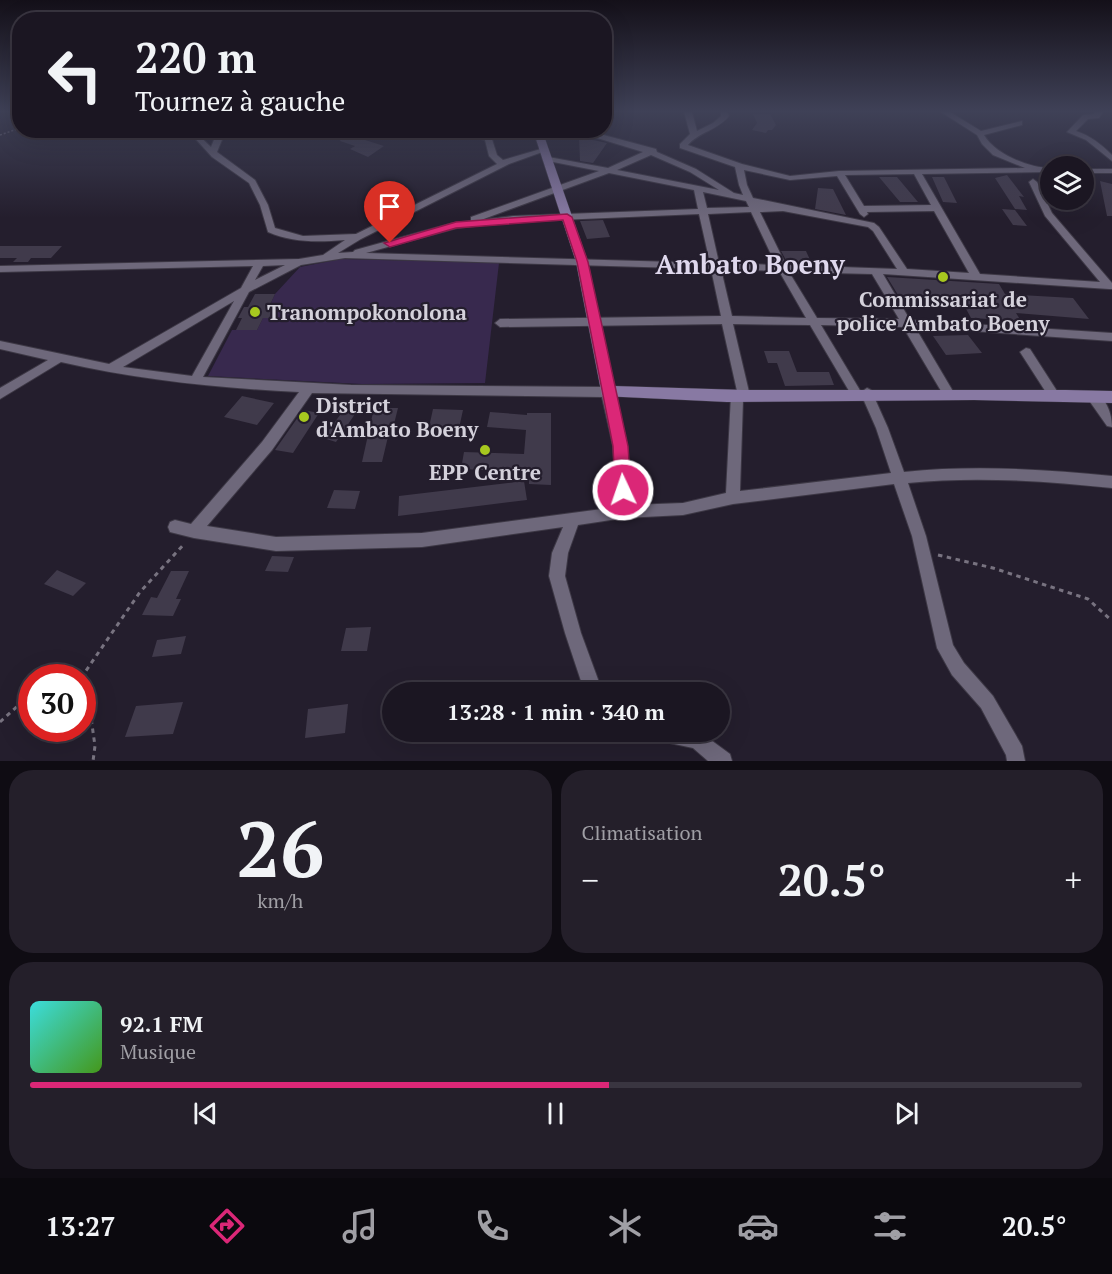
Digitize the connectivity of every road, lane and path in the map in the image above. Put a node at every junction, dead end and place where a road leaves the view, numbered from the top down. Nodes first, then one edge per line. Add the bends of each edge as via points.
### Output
1 (209, 148) edge
2 (215, 148) edge
3 (491, 148) edge
4 (543, 148) edge
5 (640, 148) edge
6 (686, 148) edge
7 (988, 148) edge
8 (1101, 148) edge
9 (653, 151) junction
10 (213, 152) junction
11 (545, 154) junction
12 (1112, 159) edge
13 (502, 164) junction
14 (739, 166) junction
15 (1035, 170) junction
16 (1040, 170) edge
17 (607, 171) junction
18 (1094, 171) edge
19 (1112, 171) edge
20 (839, 173) junction
21 (917, 173) junction
22 (1033, 182) dead end
23 (558, 189) junction
24 (698, 189) junction
25 (733, 195) junction
26 (752, 204) junction
27 (936, 208) junction
28 (861, 209) junction
29 (701, 210) junction
30 (567, 217) junction
31 (456, 225) junction
32 (871, 225) junction
33 (358, 237) junction
34 (345, 255) junction
35 (327, 256) junction
36 (299, 262) junction
37 (582, 262) junction
38 (260, 263) junction
39 (714, 267) junction
40 (0, 268) edge
41 (782, 268) junction
42 (875, 270) junction
43 (904, 272) junction
44 (976, 276) junction
45 (1110, 286) edge
46 (245, 290) junction
47 (726, 320) junction
48 (595, 321) junction
49 (813, 321) junction
50 (907, 322) junction
51 (500, 323) dead end
52 (1112, 337) edge
53 (0, 345) edge
54 (1026, 352) dead end
55 (60, 358) junction
56 (110, 369) junction
57 (195, 381) junction
58 (308, 389) junction
59 (608, 392) junction
60 (862, 393) junction
61 (948, 393) junction
62 (0, 394) edge
63 (1053, 394) junction
64 (740, 395) junction
65 (1092, 396) junction
66 (1112, 397) edge
67 (1112, 423) edge
68 (899, 477) junction
69 (1112, 482) edge
70 (733, 498) junction
71 (624, 512) junction
72 (573, 519) junction
73 (176, 528) dead end
74 (194, 531) junction
75 (923, 554) junction
76 (1112, 621) edge
77 (92, 664) edge
78 (590, 682) edge
79 (18, 706) edge
80 (0, 722) edge
81 (94, 742) edge
82 (698, 742) edge
83 (93, 761) edge
84 (723, 761) edge
85 (1016, 761) edge

1 - 10 street
2 - 10 street
3 - 13 street
4 - 11 street
5 - 9 street
6 - 14 street
7 - 15 street via 994,154 1020,160
8 - 12 street
9 - 17 street
9 - 25 street via 685,165
10 - 33 street via 258,189 271,230 281,236
11 - 13 street via 525,154
11 - 17 street
11 - 23 street
13 - 33 street
14 - 20 street via 790,177
14 - 26 street
15 - 16 street
15 - 21 street
17 - 23 street
17 - 24 street
18 - 19 street
20 - 21 street
20 - 28 street
21 - 27 street
22 - 45 street via 1048,214
23 - 30 street
23 - 31 street
24 - 25 street
24 - 29 street
25 - 26 street
26 - 29 street
26 - 32 street
26 - 41 street
27 - 28 street
27 - 44 street
28 - 32 street
29 - 30 street
29 - 39 street
30 - 31 street
30 - 37 street
31 - 34 street
32 - 43 street
33 - 35 street
34 - 35 street
34 - 37 street
35 - 36 street
36 - 38 street
36 - 46 street
37 - 39 street
37 - 48 street
38 - 40 street
38 - 46 street
39 - 41 street
39 - 47 street
41 - 42 street
41 - 49 street
42 - 43 street
42 - 50 street
43 - 44 street
44 - 45 street
46 - 56 street
46 - 57 street
47 - 48 street
47 - 49 street
47 - 64 street
48 - 51 street
48 - 59 street
49 - 50 street
49 - 60 street
50 - 52 street
50 - 61 street
53 - 55 street
54 - 63 street
55 - 56 street
55 - 62 street
56 - 57 street
57 - 58 street
58 - 59 street
58 - 74 street via 267,446
59 - 64 street
59 - 71 street via 620,446
60 - 61 street
60 - 64 street
60 - 68 street
61 - 63 street
63 - 65 street
64 - 70 street
65 - 66 street
65 - 67 street
68 - 69 street via 983,474
68 - 70 street
68 - 75 street
70 - 71 street via 683,509
71 - 72 street
72 - 74 street via 422,540 276,544
72 - 78 street via 560,553 558,576
73 - 74 street
74 - 77 path via 140,592
75 - 76 path via 953,557 1057,588 1088,599
75 - 85 street via 945,648 987,702
79 - 80 path
81 - 83 path
82 - 84 street

